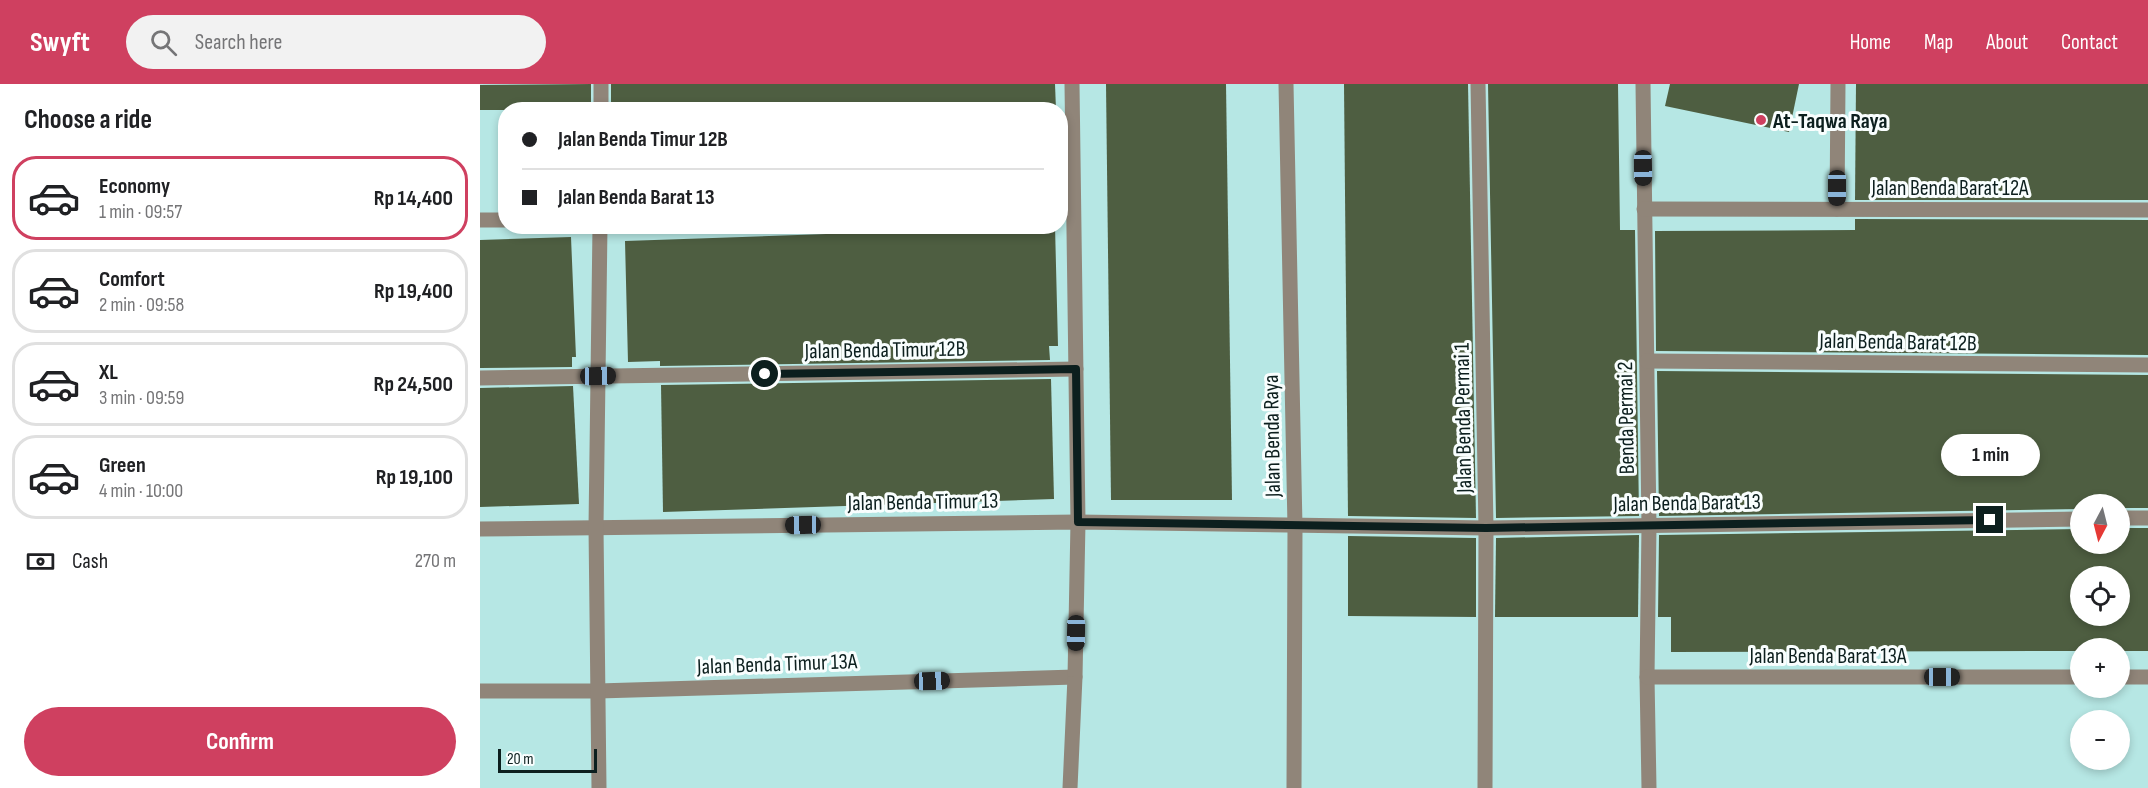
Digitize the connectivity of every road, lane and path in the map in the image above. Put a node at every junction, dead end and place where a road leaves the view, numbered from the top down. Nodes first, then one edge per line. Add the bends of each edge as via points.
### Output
1 (601, 84) edge
2 (1072, 84) edge
3 (1286, 84) edge
4 (1479, 84) edge
5 (1643, 84) edge
6 (1838, 84) edge
7 (601, 102) edge
8 (1068, 191) edge
9 (1644, 209) junction
10 (1837, 209) junction
11 (2148, 210) edge
12 (480, 220) edge
13 (498, 220) edge
14 (600, 234) edge
15 (1068, 234) edge
16 (1647, 361) junction
17 (2148, 365) edge
18 (1076, 369) junction
19 (598, 376) junction
20 (480, 378) edge
21 (2130, 518) edge
22 (2148, 518) edge
23 (2070, 519) edge
24 (1078, 522) junction
25 (1649, 526) junction
26 (596, 527) junction
27 (1295, 527) junction
28 (1486, 528) junction
29 (480, 529) edge
30 (2148, 676) edge
31 (1075, 677) junction
32 (1647, 677) junction
33 (2070, 677) edge
34 (2130, 677) edge
35 (480, 691) edge
36 (598, 691) junction
37 (599, 788) edge
38 (1070, 788) edge
39 (1294, 788) edge
40 (1485, 788) edge
41 (1649, 788) edge

1 - 7 street
2 - 8 street
3 - 27 street, Jalan Benda Raya
4 - 28 street, Jalan Benda Permai 1
5 - 9 street, Benda Permai 2
6 - 10 street
9 - 10 street, Jalan Benda Barat 12A
9 - 16 street, Benda Permai 2
10 - 11 street, Jalan Benda Barat 12A
12 - 13 street
14 - 19 street
15 - 18 street
16 - 17 street, Jalan Benda Barat 12B
16 - 25 street, Benda Permai 2
18 - 19 street, Jalan Benda Timur 12B
18 - 24 street
19 - 20 street, Jalan Benda Timur 12B
19 - 26 street
21 - 22 street
23 - 25 street, Jalan Benda Barat 13
24 - 26 street, Jalan Benda Timur 13
24 - 27 street, Jalan Benda Timur 13
24 - 31 street
25 - 28 street, Jalan Benda Barat 13
25 - 32 street, Benda Permai 2
26 - 29 street, Jalan Benda Timur 13
26 - 36 street
27 - 28 street, Jalan Benda Barat 13
27 - 39 street, Jalan Benda Raya
28 - 40 street, Jalan Benda Permai 1
30 - 34 street
31 - 36 street, Jalan Benda Timur 13A
31 - 38 street
32 - 33 street, Jalan Benda Barat 13A
32 - 41 street, Benda Permai 2
35 - 36 street, Jalan Benda Timur 13A
36 - 37 street

